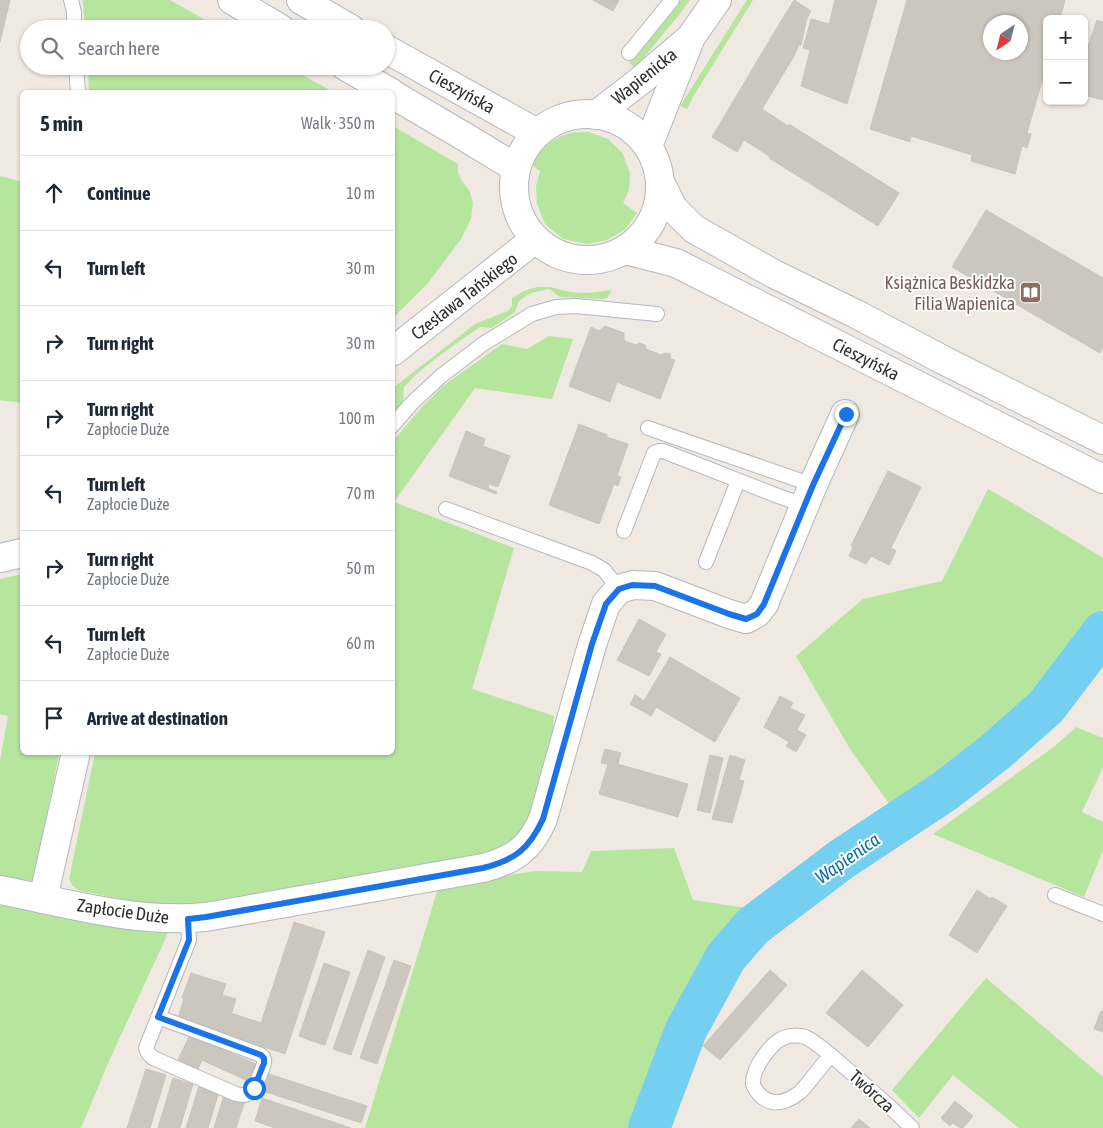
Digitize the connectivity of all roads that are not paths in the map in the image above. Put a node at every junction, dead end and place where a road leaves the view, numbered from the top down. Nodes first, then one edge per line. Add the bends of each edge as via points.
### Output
1 (71, 0) edge
2 (232, 0) edge
3 (301, 0) edge
4 (671, 0) edge
5 (717, 0) edge
6 (74, 20) edge
7 (266, 20) edge
8 (335, 20) edge
9 (691, 38) junction
10 (629, 53) dead end
11 (395, 54) edge
12 (77, 75) edge
13 (360, 75) edge
14 (78, 90) edge
15 (386, 90) edge
16 (395, 95) edge
17 (596, 114) junction
18 (538, 133) junction
19 (648, 146) junction
20 (516, 168) junction
21 (660, 182) junction
22 (535, 239) junction
23 (625, 250) junction
24 (657, 314) dead end
25 (395, 350) edge
26 (846, 414) dead end
27 (395, 423) edge
28 (648, 428) dead end
29 (1103, 440) edge
30 (1103, 479) edge
31 (738, 481) junction
32 (808, 495) junction
33 (446, 509) dead end
34 (624, 531) dead end
35 (20, 553) edge
36 (0, 558) edge
37 (706, 562) dead end
38 (619, 589) junction
39 (75, 755) edge
40 (0, 890) edge
41 (1055, 895) dead end
42 (43, 898) junction
43 (1103, 914) edge
44 (188, 919) junction
45 (158, 1017) junction
46 (830, 1056) junction
47 (912, 1128) edge

1 - 6 lane
2 - 7 main road
3 - 8 main road
4 - 10 lane
5 - 9 main road, Wapienicka
9 - 17 main road, Wapienicka
9 - 19 main road, Wapienicka
11 - 18 main road, Cieszyńska
12 - 14 lane
13 - 15 main road, Cieszyńska
16 - 20 main road, Cieszyńska
17 - 18 main road via 575,115
17 - 19 main road via 625,125
18 - 20 main road via 524,149
19 - 21 main road
20 - 22 main road via 514,194 521,218
21 - 23 main road via 659,202 652,221 640,238
21 - 29 main road, Cieszyńska via 673,208 694,229 774,274
22 - 23 main road via 550,251 588,261 607,258
22 - 25 main road, Czesława Tańskiego
23 - 30 main road, Cieszyńska via 676,263
24 - 27 lane via 576,306 556,307 532,314 483,344 441,376
26 - 32 main road
28 - 32 lane
31 - 32 lane
31 - 34 lane via 659,451 654,454
31 - 37 lane
32 - 38 main road via 757,614 746,619 655,586 632,585
33 - 38 lane via 592,563 604,570
35 - 36 main road
38 - 44 main road, Zapłocie Duże via 606,604 592,644 543,819 523,850 498,864 483,868
39 - 42 main road
40 - 42 main road, Zapłocie Duże
41 - 43 lane
42 - 44 main road, Zapłocie Duże via 130,915
44 - 45 lane via 189,940
45 - 45 lane via 146,1048 153,1058 236,1094 250,1093 254,1088 264,1063 261,1055
46 - 46 lane, Twórcza via 806,1037 784,1037 764,1055 754,1075 753,1085 765,1099 780,1103 800,1093
46 - 47 lane, Twórcza via 866,1084

